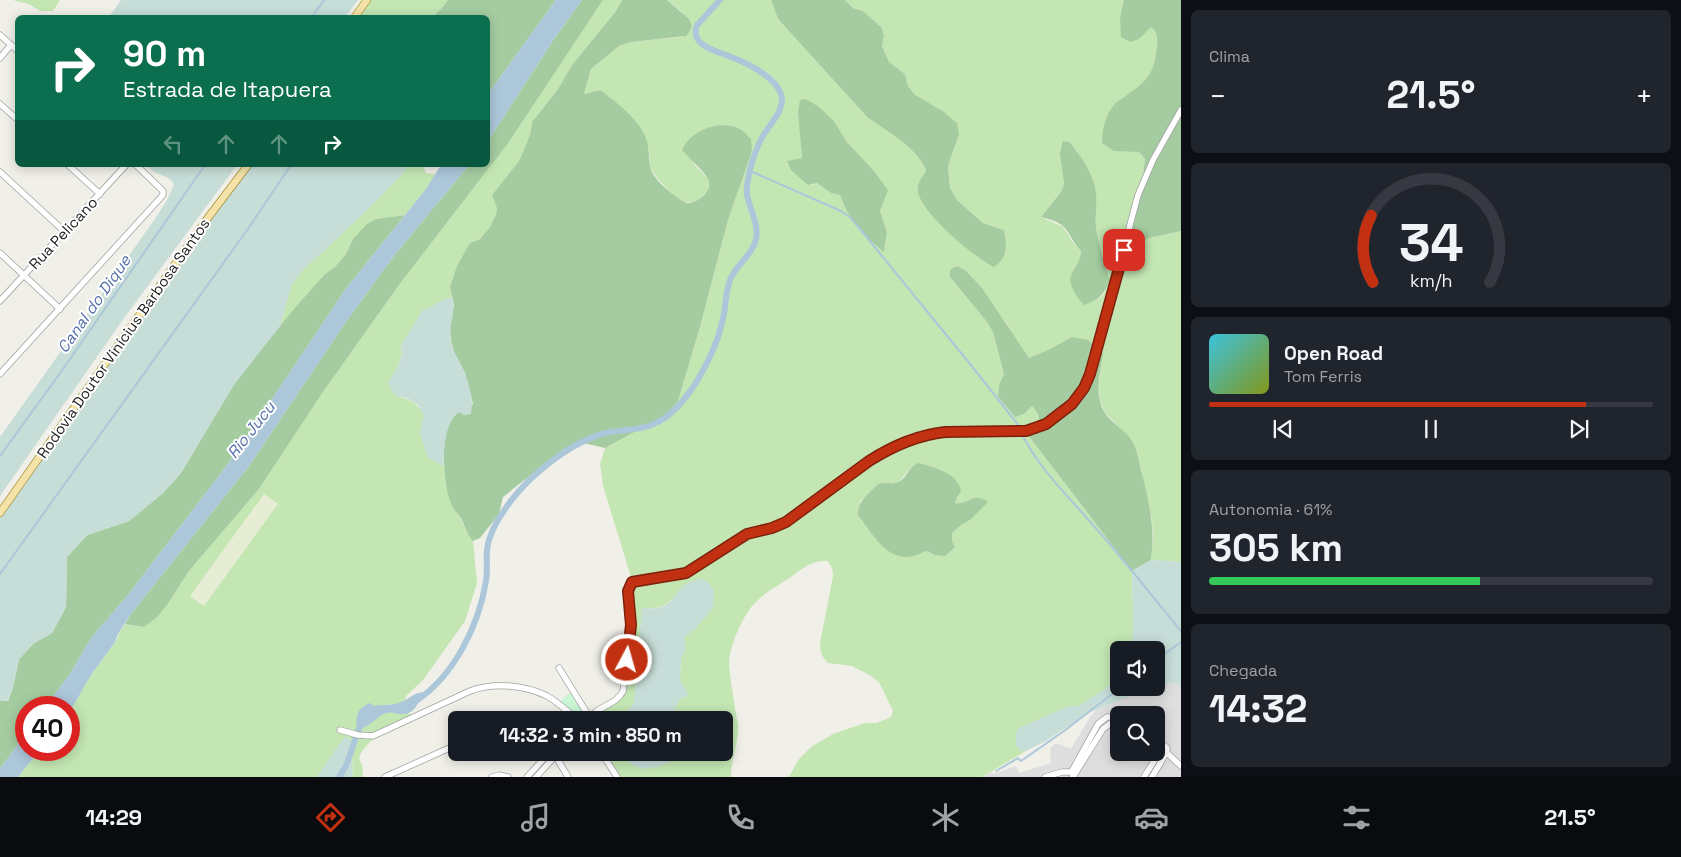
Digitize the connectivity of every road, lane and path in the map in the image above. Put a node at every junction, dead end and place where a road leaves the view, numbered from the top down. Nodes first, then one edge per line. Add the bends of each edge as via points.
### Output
1 (367, 0) edge
2 (356, 15) edge
3 (0, 35) edge
4 (12, 45) junction
5 (15, 48) edge
6 (0, 58) edge
7 (0, 104) edge
8 (1181, 110) edge
9 (15, 117) edge
10 (70, 167) edge
11 (124, 167) edge
12 (138, 167) edge
13 (246, 167) edge
14 (0, 172) edge
15 (100, 194) junction
16 (65, 232) junction
17 (0, 253) edge
18 (24, 275) junction
19 (0, 301) edge
20 (60, 309) junction
21 (0, 374) edge
22 (0, 513) edge
23 (559, 668) dead end
24 (567, 711) edge
25 (584, 711) edge
26 (597, 711) edge
27 (1110, 717) edge
28 (1110, 724) edge
29 (340, 730) dead end
30 (448, 749) edge
31 (1165, 753) edge
32 (546, 761) edge
33 (549, 761) edge
34 (558, 761) edge
35 (607, 761) edge
36 (1155, 761) edge
37 (1158, 761) edge
38 (1181, 766) edge
39 (1074, 774) edge
40 (385, 777) edge
41 (492, 777) edge
42 (508, 777) edge
43 (527, 777) edge
44 (536, 777) edge
45 (568, 777) edge
46 (617, 777) edge
47 (1045, 777) edge
48 (1144, 777) edge
49 (1152, 777) edge

1 - 2 main road
3 - 4 street
4 - 5 street
4 - 6 street
7 - 9 street
8 - 26 street via 1142,183 1090,374 1072,404 1046,424 1026,431 938,432 921,436 869,461 786,522 747,534 686,573 632,582 628,591 631,625 623,691 618,699
10 - 15 street
11 - 15 street, Rua Pelicano
12 - 20 street via 164,195
13 - 22 main road, Rodovia Doutor Vinícius Barbosa Santos via 204,222
14 - 16 street
15 - 16 street, Rua Pelicano
16 - 18 street, Rua Pelicano
17 - 18 street
18 - 19 street, Rua Pelicano
18 - 20 street
20 - 21 street
23 - 25 street
24 - 29 street via 544,695 497,685 470,691 377,735 370,737
27 - 39 street via 1098,724
28 - 39 street via 1105,726
30 - 40 street
31 - 38 street
32 - 43 street
33 - 44 street
34 - 45 street
35 - 46 street
36 - 48 street
37 - 49 street
39 - 47 street
41 - 42 street

